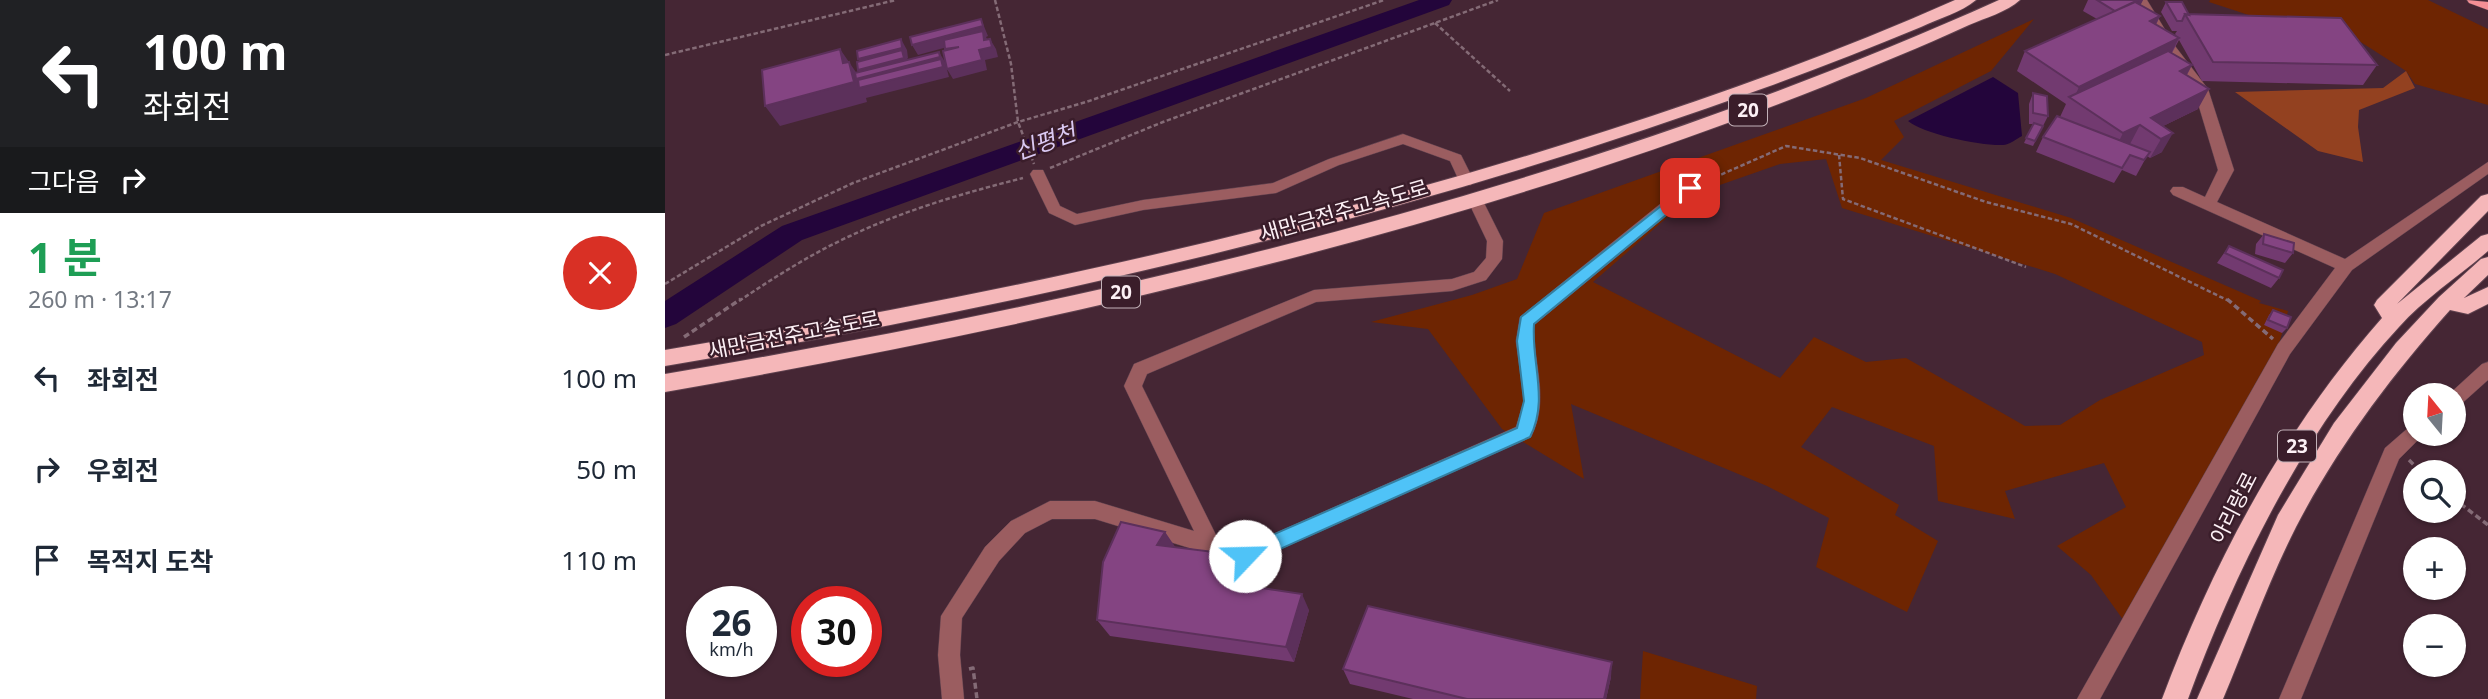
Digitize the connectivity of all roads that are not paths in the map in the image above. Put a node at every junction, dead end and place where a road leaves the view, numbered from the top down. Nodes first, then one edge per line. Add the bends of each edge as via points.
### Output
1 (1968, 0) edge
2 (2012, 0) edge
3 (2473, 0) edge
4 (2143, 3) edge
5 (2488, 6) edge
6 (2488, 167) edge
7 (1038, 174) road end
8 (1466, 181) junction
9 (1690, 188) road end
10 (2178, 191) dead end
11 (1475, 199) junction
12 (2488, 200) edge
13 (2208, 205) junction
14 (2488, 242) edge
15 (2488, 264) edge
16 (2346, 266) junction
17 (2488, 293) edge
18 (2446, 302) junction
19 (2393, 319) junction
20 (670, 351) edge
21 (2488, 369) edge
22 (665, 383) edge
23 (2466, 389) edge
24 (2403, 444) edge
25 (1213, 547) junction
26 (953, 699) edge
27 (2088, 699) edge
28 (2175, 699) edge
29 (2210, 699) edge
30 (2290, 699) edge

1 - 8 highway, 새만금전주고속도로 / 20 via 1792,74
2 - 11 highway, 새만금전주고속도로 / 20 via 1801,92 1554,177
3 - 5 main road
4 - 13 street via 2201,89 2209,111 2226,170
6 - 16 street
7 - 8 street via 1054,209 1075,220 1143,205 1276,188 1403,139 1456,158
8 - 20 highway, 새만금전주고속도로 / 20 via 1324,221 1059,284 799,337
9 - 25 street via 1526,322 1533,401 1524,432 1245,556
10 - 13 street
11 - 22 highway, 새만금전주고속도로 / 20 via 1246,263 991,322
11 - 25 street via 1495,241 1494,259 1480,276 1452,285 1314,296 1140,369 1133,386
12 - 19 highway via 2384,305
13 - 16 street
14 - 19 highway, 아리랑로 / 23
15 - 18 highway, 23
16 - 27 street via 2284,348
17 - 18 highway via 2468,306
18 - 29 highway, 23 via 2403,349 2342,430 2286,522
19 - 28 highway, 아리랑로 / 23 via 2355,363 2281,469 2202,627
21 - 23 street
24 - 30 street via 2392,454
25 - 26 street via 1095,510 1050,510 1018,527 992,554 952,616

